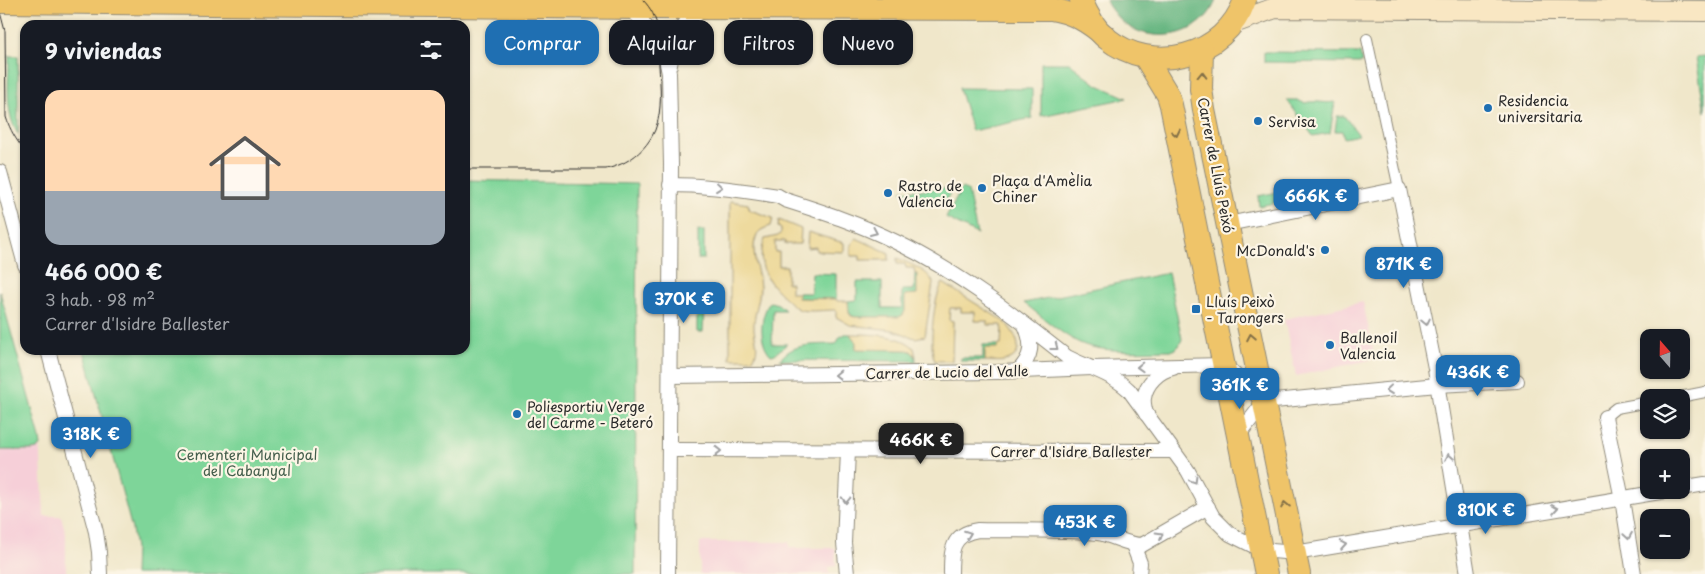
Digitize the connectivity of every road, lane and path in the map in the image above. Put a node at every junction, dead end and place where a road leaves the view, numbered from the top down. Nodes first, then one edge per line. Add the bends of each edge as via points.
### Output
1 (1081, 0) edge
2 (1245, 0) edge
3 (0, 2) edge
4 (626, 7) junction
5 (709, 7) junction
6 (1705, 11) edge
7 (1234, 23) junction
8 (1105, 36) junction
9 (1367, 39) dead end
10 (1202, 50) junction
11 (1145, 57) junction
12 (668, 73) junction
13 (0, 172) edge
14 (670, 185) junction
15 (1398, 189) junction
16 (1228, 224) junction
17 (20, 246) edge
18 (1024, 324) junction
19 (49, 355) edge
20 (1184, 365) junction
21 (1224, 365) junction
22 (1092, 368) junction
23 (1018, 371) junction
24 (670, 376) junction
25 (1517, 381) dead end
26 (1437, 385) junction
27 (1705, 392) edge
28 (1690, 395) edge
29 (1264, 402) junction
30 (1640, 404) edge
31 (1146, 415) junction
32 (1605, 418) joint
33 (1238, 436) junction
34 (669, 450) junction
35 (848, 451) junction
36 (1173, 452) junction
37 (1705, 484) edge
38 (1690, 486) edge
39 (1640, 496) edge
40 (1622, 499) junction
41 (1208, 507) junction
42 (1460, 524) junction
43 (1133, 545) junction
44 (1262, 550) junction
45 (1297, 563) edge
46 (100, 574) edge
47 (668, 574) edge
48 (847, 574) edge
49 (951, 574) edge
50 (1139, 574) edge
51 (1266, 574) edge
52 (1468, 574) edge
53 (1634, 574) edge

1 - 8 main road
2 - 7 main road
3 - 4 main road
4 - 5 main road
4 - 12 street via 660,42
5 - 8 main road via 1051,9 1076,15
5 - 12 street via 693,15 682,26 675,39
6 - 7 main road via 1275,8
7 - 10 main road
8 - 11 main road via 1117,46
9 - 15 street
10 - 11 main road via 1174,58
16 -> 10 main road, Carrer de Lluís Peixó via 1202,98
11 -> 21 main road via 1168,96
12 - 14 street
13 - 17 street
14 -> 18 street via 731,188 778,196 850,222 920,255 973,287
14 - 24 street
15 - 16 street
15 -> 26 street
29 -> 16 main road, Carrer de Lluís Peixó
18 -> 22 street via 1067,357
18 - 23 street via 1030,338 1030,351 1026,363
19 - 46 street via 96,532
20 - 21 street, Carrer de Lucio del Valle
20 -> 22 street, Carrer de Lucio del Valle
20 - 31 street via 1161,372 1147,388 1144,399
21 - 29 street
21 - 33 main road
22 - 23 street, Carrer de Lucio del Valle
22 - 31 street via 1122,383
23 -> 24 street, Carrer de Lucio del Valle
24 - 34 street
25 - 26 street
26 -> 29 street
42 -> 26 street
27 - 28 street
29 - 33 street
45 -> 29 main road, Carrer de Lluís Peixó
30 - 32 street via 1616,408
31 - 36 street
32 - 40 street
33 - 44 main road
34 -> 35 street, Carrer d'Isidre Ballester
34 - 47 street
35 - 36 street, Carrer d'Isidre Ballester
35 -> 48 street via 844,543
36 -> 41 street
37 - 38 street
39 - 40 street
42 -> 40 street
40 -> 53 street
43 -> 41 street via 1148,543
41 - 44 street via 1230,534
45 -> 42 street
42 - 52 street
49 -> 43 street via 951,554 955,544 960,536 978,530 1100,533
43 - 50 street via 1140,562
44 - 45 street
44 - 51 main road

